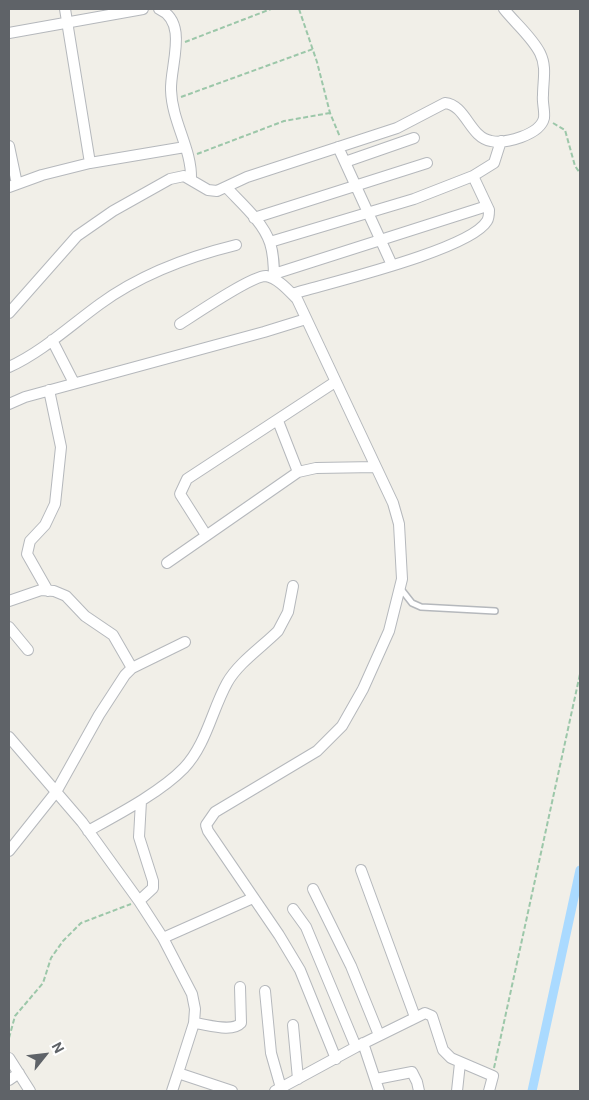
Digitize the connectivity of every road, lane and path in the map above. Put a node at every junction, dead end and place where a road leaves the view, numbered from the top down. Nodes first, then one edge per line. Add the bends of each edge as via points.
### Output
1 (65, 9) edge
2 (143, 9) edge
3 (159, 9) edge
4 (271, 9) edge
5 (299, 9) edge
6 (504, 9) edge
7 (68, 22) junction
8 (9, 33) edge
9 (176, 45) junction
10 (313, 49) junction
11 (172, 101) junction
12 (330, 113) junction
13 (544, 118) junction
14 (414, 138) dead end
15 (501, 141) junction
16 (9, 146) edge
17 (341, 146) junction
18 (185, 147) junction
19 (190, 157) junction
20 (345, 162) junction
21 (90, 163) junction
22 (427, 163) dead end
23 (580, 173) edge
24 (474, 176) junction
25 (191, 179) junction
26 (13, 185) edge
27 (356, 186) junction
28 (227, 188) junction
29 (487, 206) junction
30 (370, 213) junction
31 (254, 218) junction
32 (381, 241) junction
33 (270, 242) junction
34 (236, 245) dead end
35 (392, 265) junction
36 (274, 276) junction
37 (292, 294) junction
38 (9, 313) edge
39 (306, 319) junction
40 (180, 324) dead end
41 (52, 340) junction
42 (9, 367) edge
43 (335, 382) junction
44 (74, 383) junction
45 (49, 390) junction
46 (9, 404) edge
47 (278, 421) junction
48 (376, 467) junction
49 (298, 472) junction
50 (206, 535) junction
51 (167, 564) dead end
52 (293, 586) dead end
53 (400, 587) junction
54 (48, 591) junction
55 (9, 602) edge
56 (495, 611) dead end
57 (9, 627) edge
58 (185, 642) dead end
59 (28, 650) dead end
60 (132, 668) junction
61 (580, 674) edge
62 (9, 737) edge
63 (56, 792) junction
64 (141, 800) junction
65 (88, 831) junction
66 (9, 852) edge
67 (361, 870) dead end
68 (313, 890) dead end
69 (253, 898) junction
70 (139, 901) junction
71 (293, 908) dead end
72 (163, 938) junction
73 (240, 987) dead end
74 (265, 991) dead end
75 (415, 1017) junction
76 (194, 1023) junction
77 (293, 1025) dead end
78 (378, 1035) junction
79 (9, 1038) edge
80 (359, 1045) junction
81 (9, 1058) edge
82 (336, 1059) junction
83 (460, 1063) junction
84 (19, 1073) junction
85 (178, 1073) junction
86 (492, 1076) junction
87 (376, 1078) junction
88 (298, 1079) junction
89 (9, 1080) edge
90 (278, 1090) edge
91 (30, 1091) edge
92 (172, 1091) edge
93 (232, 1091) edge
94 (379, 1091) edge
95 (418, 1091) edge
96 (457, 1091) edge
97 (489, 1091) edge

1 - 7 street
2 - 7 street
3 - 9 street via 170,18
4 - 9 path
5 - 10 path
6 - 13 street via 540,54 544,66
7 - 8 street
7 - 21 street
9 - 11 street via 171,78
10 - 11 path
10 - 12 path
11 - 18 street
12 - 17 path
12 - 19 path via 284,121
13 - 15 street via 533,131
13 - 23 path via 565,130
14 - 20 street
15 - 17 street via 482,138 457,108 445,103 397,128
15 - 24 street via 494,164
16 - 26 street
17 - 20 street
17 - 28 street via 247,177
18 - 19 street
18 - 21 street
19 - 25 street
20 - 27 street
21 - 26 street
22 - 27 street
24 - 29 street
24 - 30 street
25 - 28 street via 208,190
25 - 38 street via 184,176 170,179 113,211 77,236
27 - 30 street
27 - 31 street
28 - 31 street
29 - 32 street
29 - 35 street via 489,216 486,222 471,235 436,251
30 - 32 street
30 - 33 street
31 - 33 street
32 - 35 street
32 - 36 street
33 - 36 street
34 - 41 street via 157,270 123,289
35 - 37 street
36 - 37 street
36 - 40 street via 258,277
37 - 39 street
39 - 43 street
39 - 44 street
41 - 42 street
41 - 44 street
43 - 47 street
43 - 48 street
44 - 45 street
45 - 46 street
45 - 54 street via 61,447 55,504 45,525 30,541 27,554
47 - 49 street
47 - 50 street via 222,455 187,479 181,487 184,502
48 - 49 street via 316,468
48 - 53 street via 399,524 403,562
49 - 50 street
50 - 51 street
52 - 64 street via 284,622 231,677 192,757 183,768
53 - 56 lane via 412,603 421,607
53 - 69 street via 389,631 342,726 317,750 215,812 206,824
54 - 55 street via 27,593
54 - 60 street via 66,596 85,616 112,635
57 - 59 street
58 - 60 street
60 - 63 street via 98,715
61 - 86 path
62 - 63 street
63 - 65 street
63 - 66 street
64 - 65 street
64 - 70 street via 138,837 153,888
65 - 70 street
67 - 75 street
68 - 78 street via 351,966
69 - 72 street
69 - 82 street via 300,970
70 - 72 street
70 - 79 path via 77,926 56,948 43,983 15,1016
71 - 80 street via 306,927
72 - 76 street via 192,994
73 - 76 street via 239,1026 230,1028
74 - 90 street
75 - 78 street
75 - 83 street via 432,1016 443,1050
76 - 85 street
77 - 88 street
78 - 80 street
80 - 82 street
80 - 87 street
81 - 84 street
82 - 88 street
83 - 86 street
83 - 96 street
84 - 89 street
84 - 91 street
85 - 92 street
85 - 93 street
86 - 97 street
87 - 94 street
87 - 95 street via 412,1072
88 - 90 street

